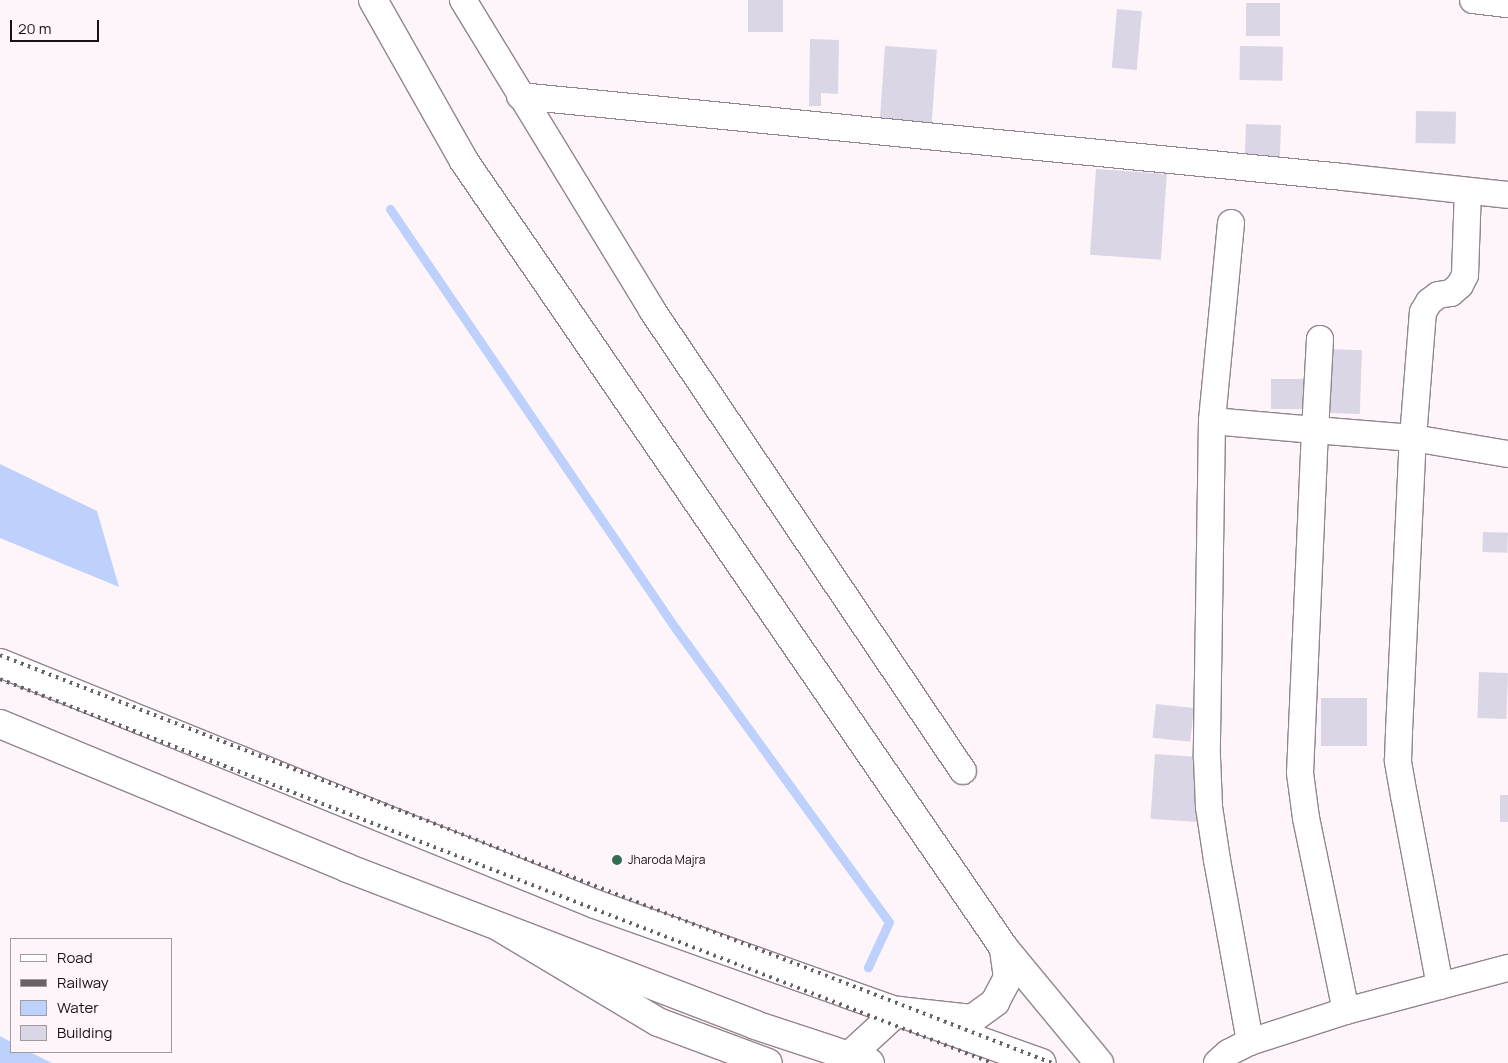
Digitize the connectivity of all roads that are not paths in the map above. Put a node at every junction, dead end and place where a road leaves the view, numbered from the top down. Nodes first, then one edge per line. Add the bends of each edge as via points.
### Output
1 (373, 0) edge
2 (463, 0) edge
3 (1473, 0) edge
4 (1508, 4) edge
5 (520, 96) junction
6 (1468, 191) junction
7 (1508, 196) edge
8 (1231, 223) dead end
9 (1320, 339) dead end
10 (1212, 422) junction
11 (1315, 430) junction
12 (1412, 438) junction
13 (1508, 454) edge
14 (0, 663) edge
15 (0, 724) edge
16 (963, 771) dead end
17 (501, 928) junction
18 (1004, 948) junction
19 (1508, 968) edge
20 (1440, 986) junction
21 (898, 1011) junction
22 (1346, 1011) junction
23 (1250, 1042) junction
24 (859, 1060) edge
25 (768, 1063) edge
26 (1042, 1063) edge
27 (1099, 1063) edge
28 (1217, 1063) edge

1 - 18 main road via 464,161
2 - 5 street
3 - 4 street
5 - 6 street
5 - 16 street via 652,310
6 - 7 street
6 - 12 street via 1465,275 1451,293 1438,295 1423,312
8 - 10 street
9 - 11 street
10 - 11 street
10 - 23 street via 1209,807
11 - 12 street
11 - 22 street via 1300,773 1306,818
12 - 13 street
12 - 20 street via 1398,761
14 - 21 main road via 595,904
15 - 17 main road via 346,868
17 - 24 main road via 756,1025
17 - 25 main road via 658,1022
18 - 21 main road via 1008,978 995,1002 972,1019
18 - 27 main road
19 - 20 street
20 - 22 street
21 - 24 main road
21 - 26 main road
22 - 23 street
23 - 28 street via 1228,1053

